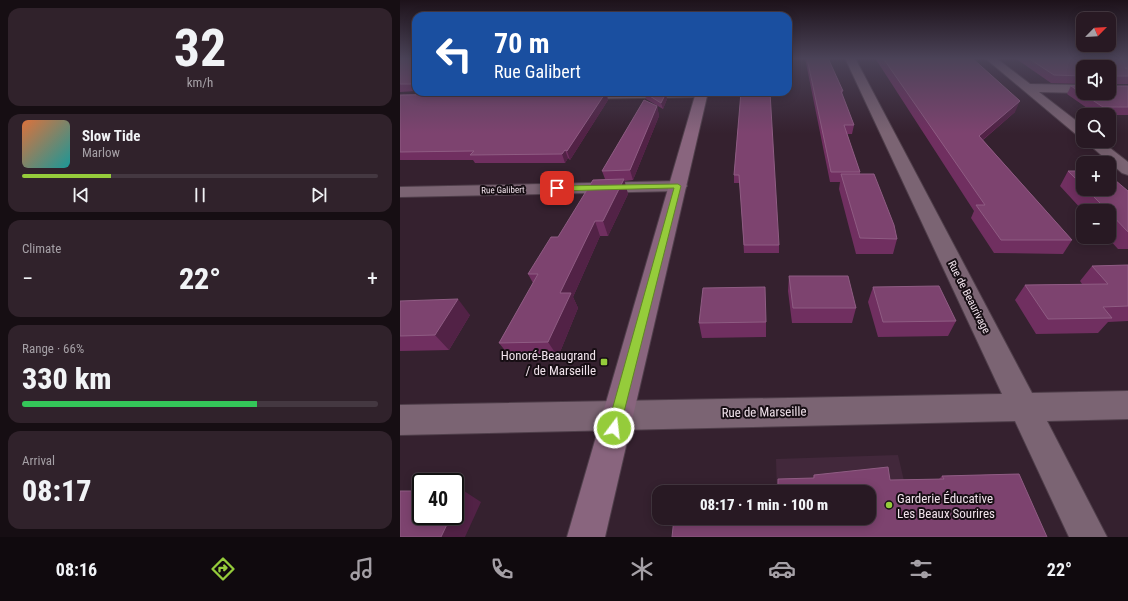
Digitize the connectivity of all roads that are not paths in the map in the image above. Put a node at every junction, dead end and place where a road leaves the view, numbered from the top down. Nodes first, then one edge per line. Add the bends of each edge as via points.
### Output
1 (862, 83) edge
2 (1022, 83) edge
3 (1028, 88) junction
4 (1076, 88) edge
5 (701, 96) edge
6 (1076, 127) edge
7 (1101, 148) edge
8 (1128, 170) edge
9 (678, 186) junction
10 (400, 192) edge
11 (1128, 405) edge
12 (1024, 407) junction
13 (617, 415) junction
14 (400, 420) edge
15 (586, 537) edge
16 (1088, 537) edge

1 - 12 street, Rue de Beaurivage
2 - 3 street
3 - 4 street
3 - 6 street
5 - 9 street
7 - 8 street
9 - 10 street, Rue Galibert
9 - 13 street
11 - 12 street, Rue de Marseille
12 - 13 street, Rue de Marseille
12 - 16 street, Rue de Beaurivage
13 - 14 street, Rue de Marseille
13 - 15 street

